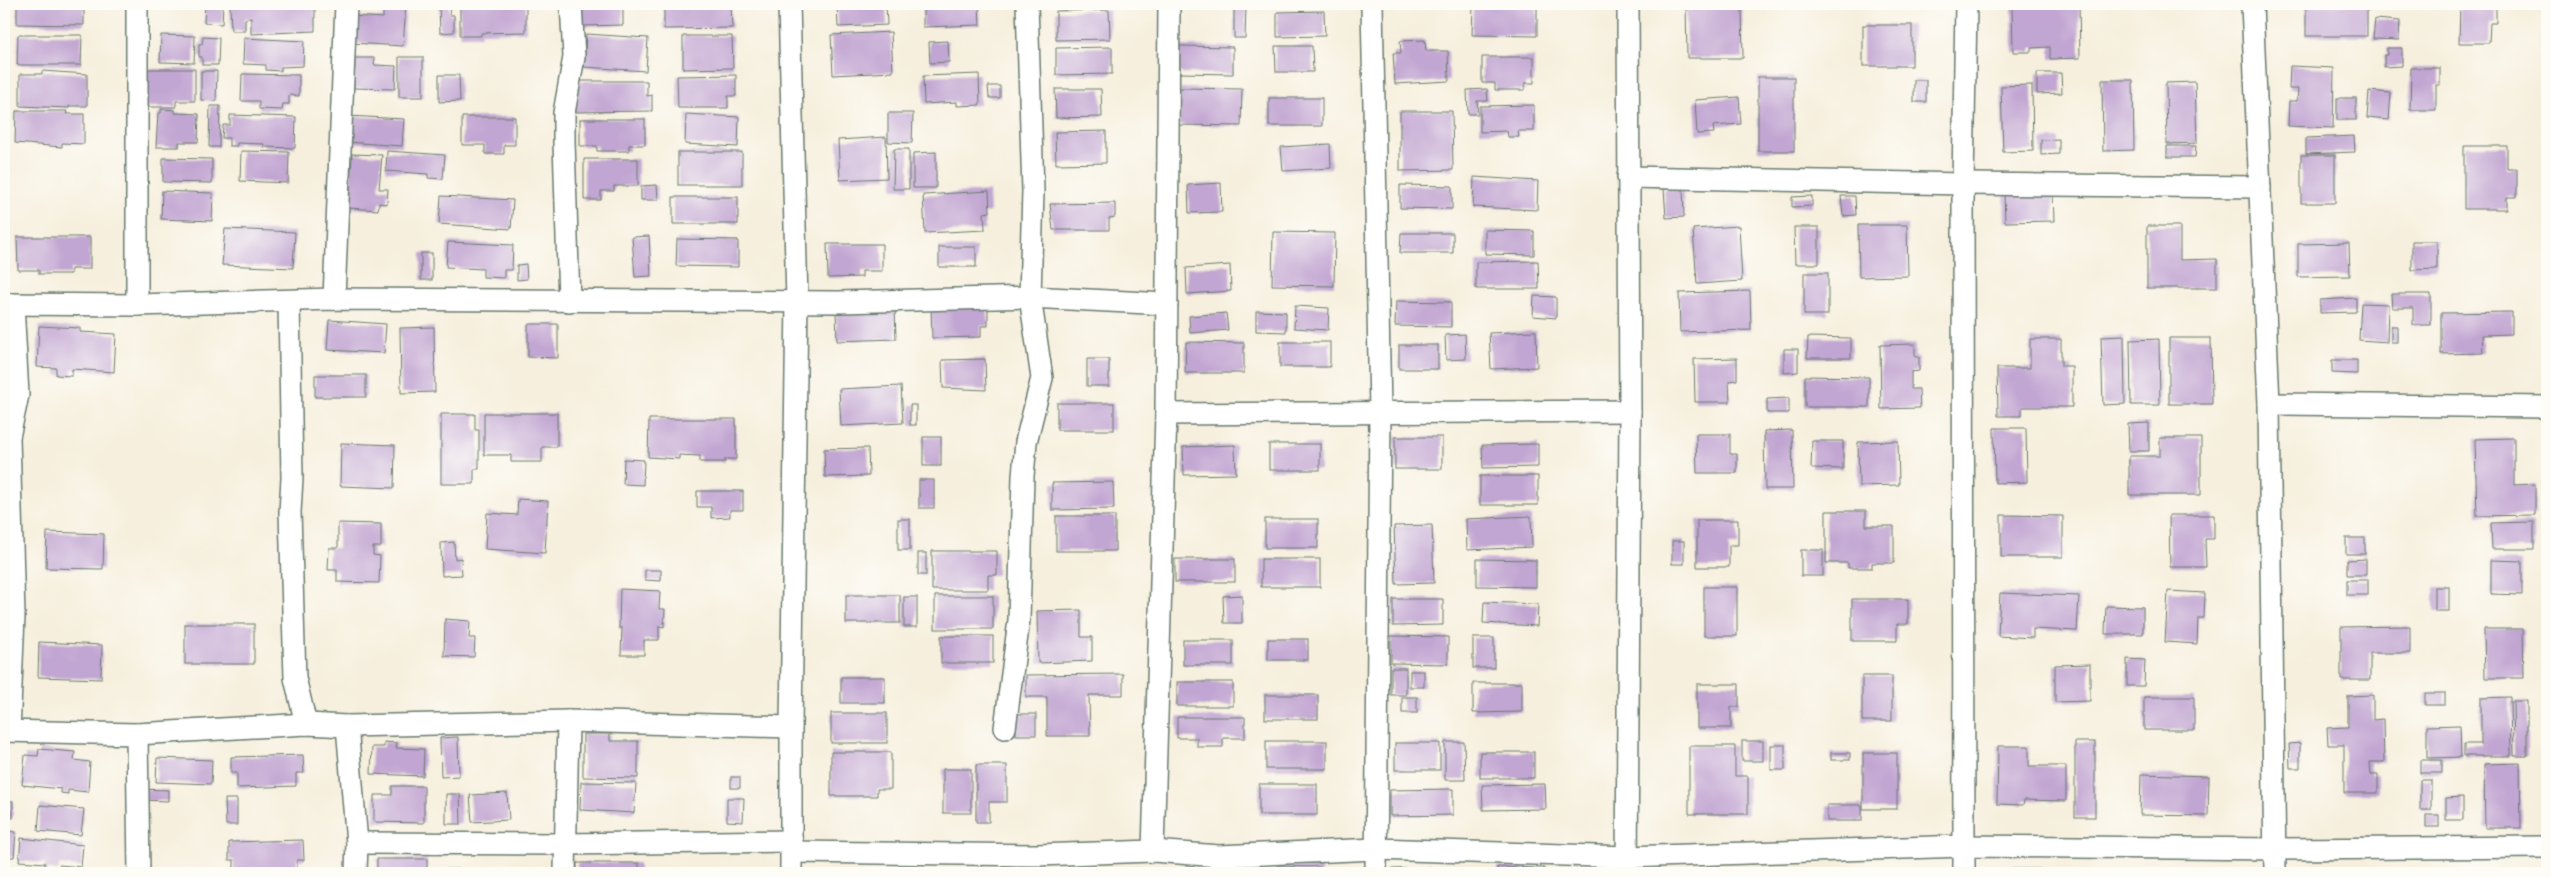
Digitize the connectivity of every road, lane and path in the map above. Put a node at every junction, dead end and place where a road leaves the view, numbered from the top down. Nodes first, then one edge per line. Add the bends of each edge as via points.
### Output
1 (137, 4) edge
2 (346, 4) edge
3 (571, 4) edge
4 (789, 4) edge
5 (1027, 4) edge
6 (1169, 4) edge
7 (1372, 4) edge
8 (1628, 4) edge
9 (1966, 4) edge
10 (2252, 4) edge
11 (1628, 177) junction
12 (1963, 184) junction
13 (2260, 186) junction
14 (1030, 297) junction
15 (334, 299) junction
16 (797, 300) junction
17 (289, 301) junction
18 (569, 301) junction
19 (8, 304) edge
20 (1167, 304) junction
21 (137, 305) junction
22 (2269, 404) junction
23 (2547, 407) edge
24 (1630, 411) junction
25 (1380, 412) junction
26 (1166, 414) junction
27 (568, 722) junction
28 (306, 724) junction
29 (347, 726) junction
30 (791, 727) junction
31 (1005, 728) dead end
32 (6, 731) edge
33 (137, 734) junction
34 (357, 843) junction
35 (565, 844) junction
36 (792, 846) junction
37 (1965, 846) junction
38 (2547, 847) edge
39 (1376, 849) junction
40 (2276, 849) junction
41 (1153, 851) junction
42 (1036, 864) edge
43 (1223, 865) edge
44 (1627, 865) edge
45 (139, 873) edge
46 (356, 873) edge
47 (565, 873) edge
48 (792, 873) edge
49 (1376, 873) edge
50 (1964, 873) edge
51 (2275, 873) edge

1 - 21 street
2 - 15 street
3 - 18 street via 574,57 564,113
4 - 16 street
5 - 14 street via 1033,191
6 - 20 street
7 - 25 street
8 - 11 street
9 - 12 street
10 - 13 street
11 - 12 street
11 - 24 street
12 - 13 street
12 - 37 street
13 - 22 street
14 - 16 street via 839,302
14 - 20 street
14 - 31 street via 1042,378 1026,442 1019,620
15 - 17 street
15 - 18 street
16 - 18 street
16 - 30 street
17 - 21 street
17 - 28 street via 290,512 296,678
19 - 21 street
19 - 32 street via 18,395 9,436 14,616
20 - 26 street
22 - 23 street
22 - 40 street
24 - 25 street
24 - 44 street
25 - 26 street
25 - 39 street
26 - 41 street
27 - 29 street
27 - 30 street
27 - 35 street
28 - 29 street
28 - 33 street
29 - 34 street
30 - 36 street
32 - 33 street
33 - 45 street
34 - 35 street
34 - 46 street
35 - 36 street
35 - 47 street
36 - 42 street
36 - 48 street
37 - 40 street
37 - 44 street
37 - 50 street
38 - 40 street
39 - 43 street
39 - 44 street
39 - 49 street
40 - 51 street
41 - 42 street
41 - 43 street

